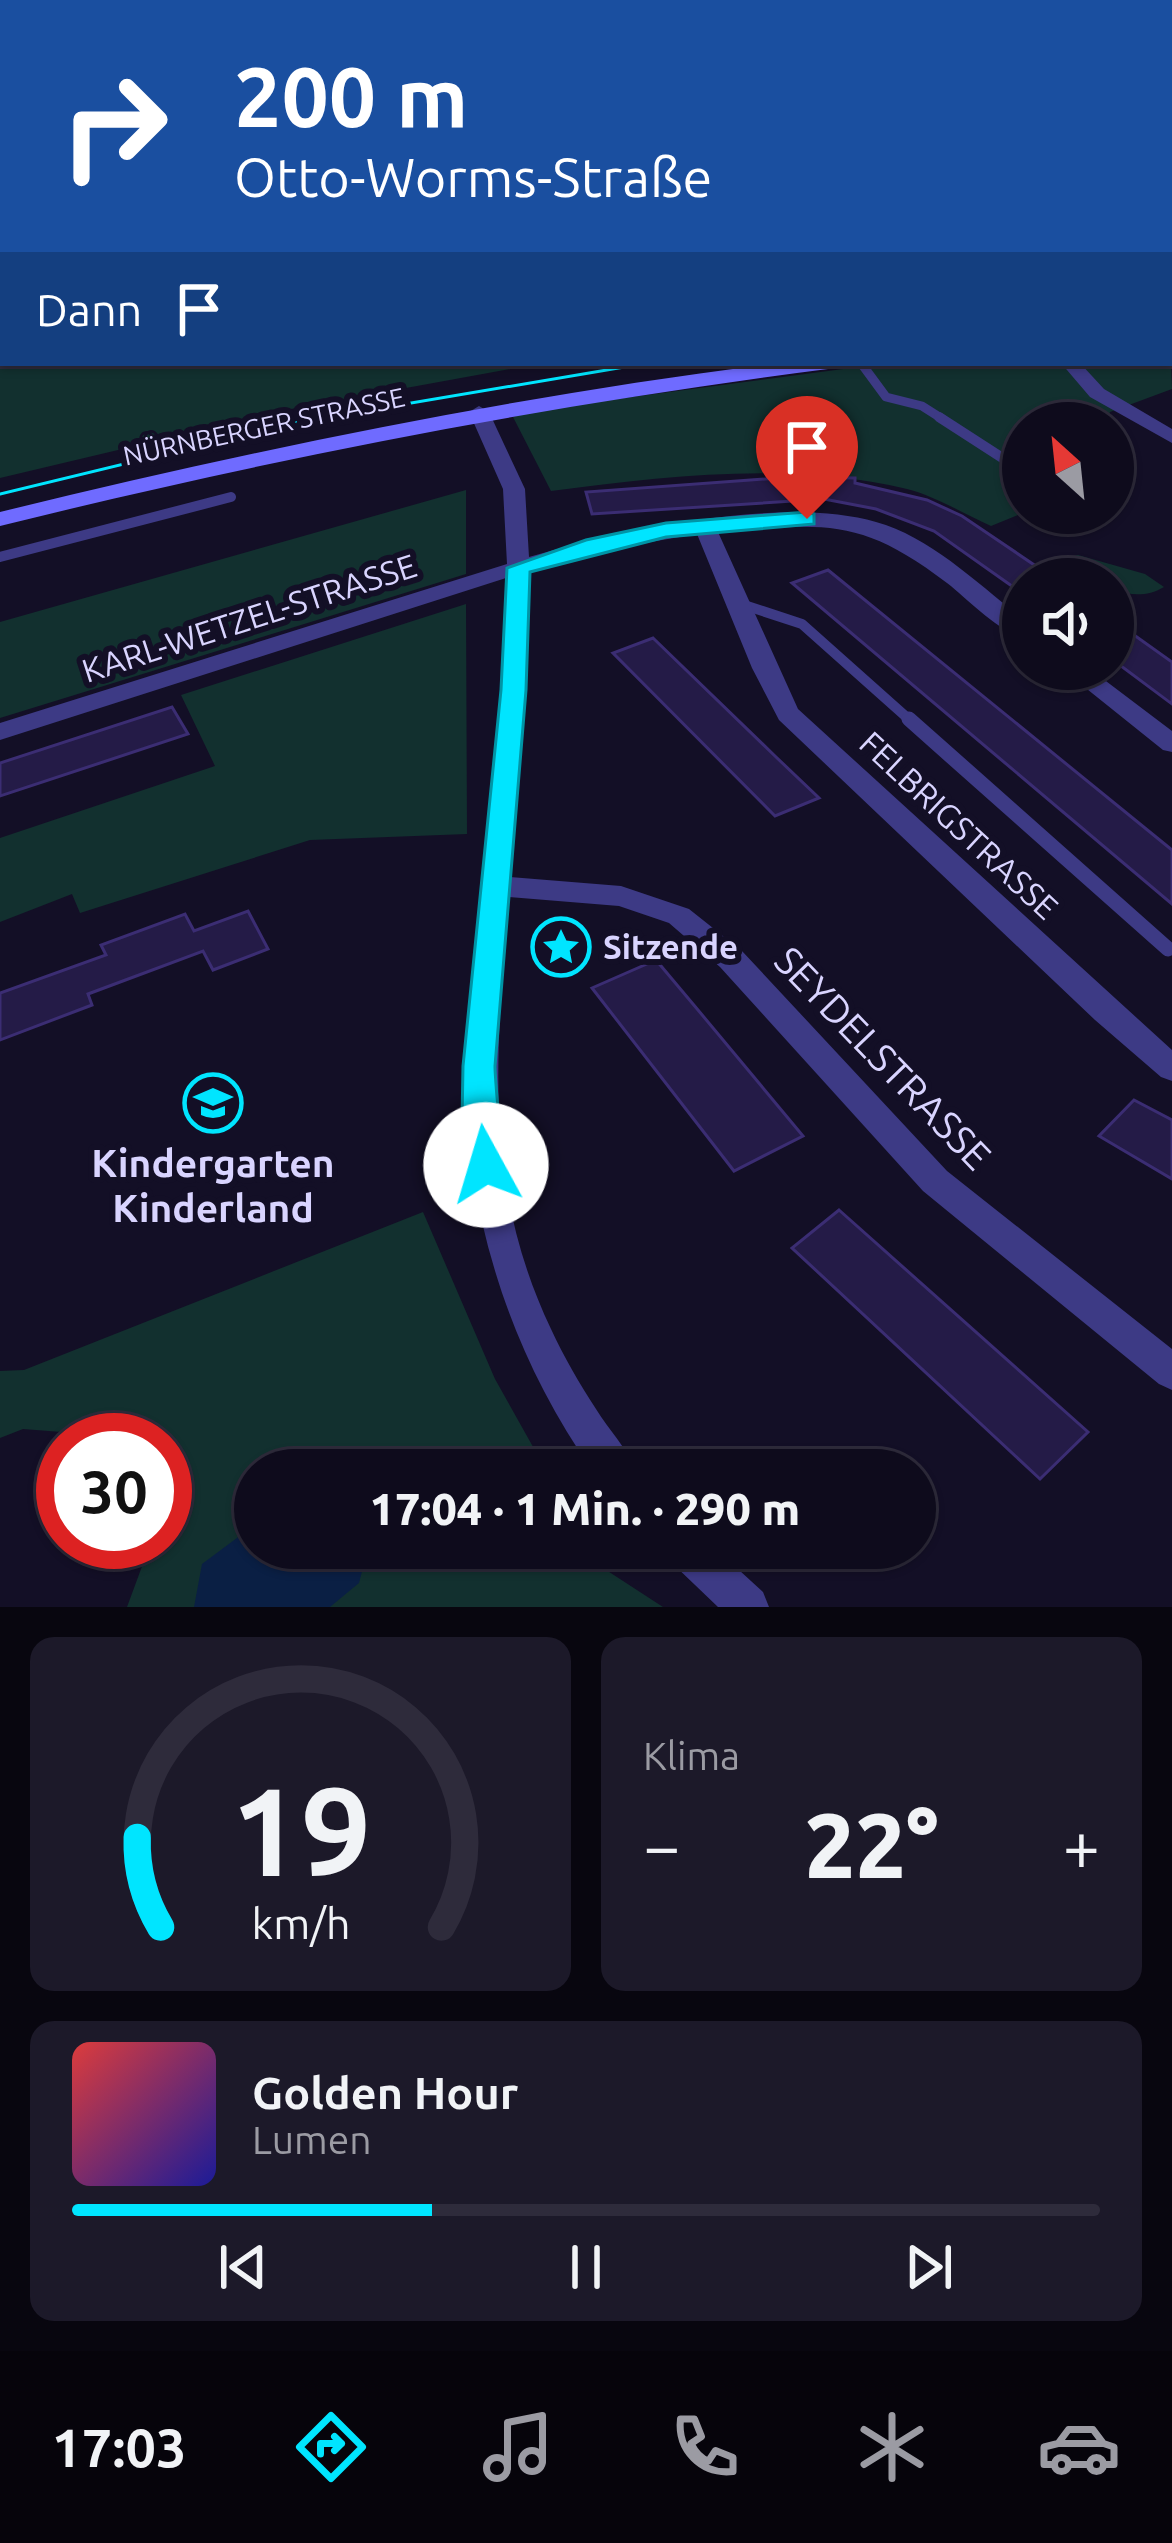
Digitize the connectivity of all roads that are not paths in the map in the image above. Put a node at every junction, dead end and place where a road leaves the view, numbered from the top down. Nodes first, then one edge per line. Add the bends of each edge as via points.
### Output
1 (807, 366) edge
2 (863, 366) edge
3 (1073, 366) edge
4 (478, 412) junction
5 (1172, 437) edge
6 (1002, 458) edge
7 (230, 497) dead end
8 (0, 519) edge
9 (705, 526) junction
10 (0, 557) edge
11 (518, 568) junction
12 (741, 604) junction
13 (1002, 614) edge
14 (1101, 690) edge
15 (0, 732) edge
16 (1172, 744) edge
17 (496, 886) junction
18 (1168, 950) dead end
19 (1172, 1068) edge
20 (1172, 1372) edge
21 (599, 1449) edge
22 (707, 1569) edge
23 (748, 1607) edge

1 - 4 street, NÜRNBERGER STRASSE
2 - 6 lane via 886,397 922,406
3 - 5 street via 1097,393
4 - 8 street, NÜRNBERGER STRASSE
4 - 11 street via 514,489
7 - 10 lane
9 - 11 street, KARL-WETZEL-STRASSE
9 - 12 street, FELBRIGSTRASSE
9 - 13 street, KARL-WETZEL-STRASSE via 807,519 872,527 916,549
11 - 15 street, KARL-WETZEL-STRASSE
11 - 17 street
12 - 18 lane, FELBRIGSTRASSE via 802,624
12 - 19 street, FELBRIGSTRASSE via 756,655 788,714
14 - 16 street
17 - 20 street, SEYDELSTRASSE via 621,896 679,916 731,959 935,1181
17 - 21 street via 479,1121 498,1238 528,1324
22 - 23 street

